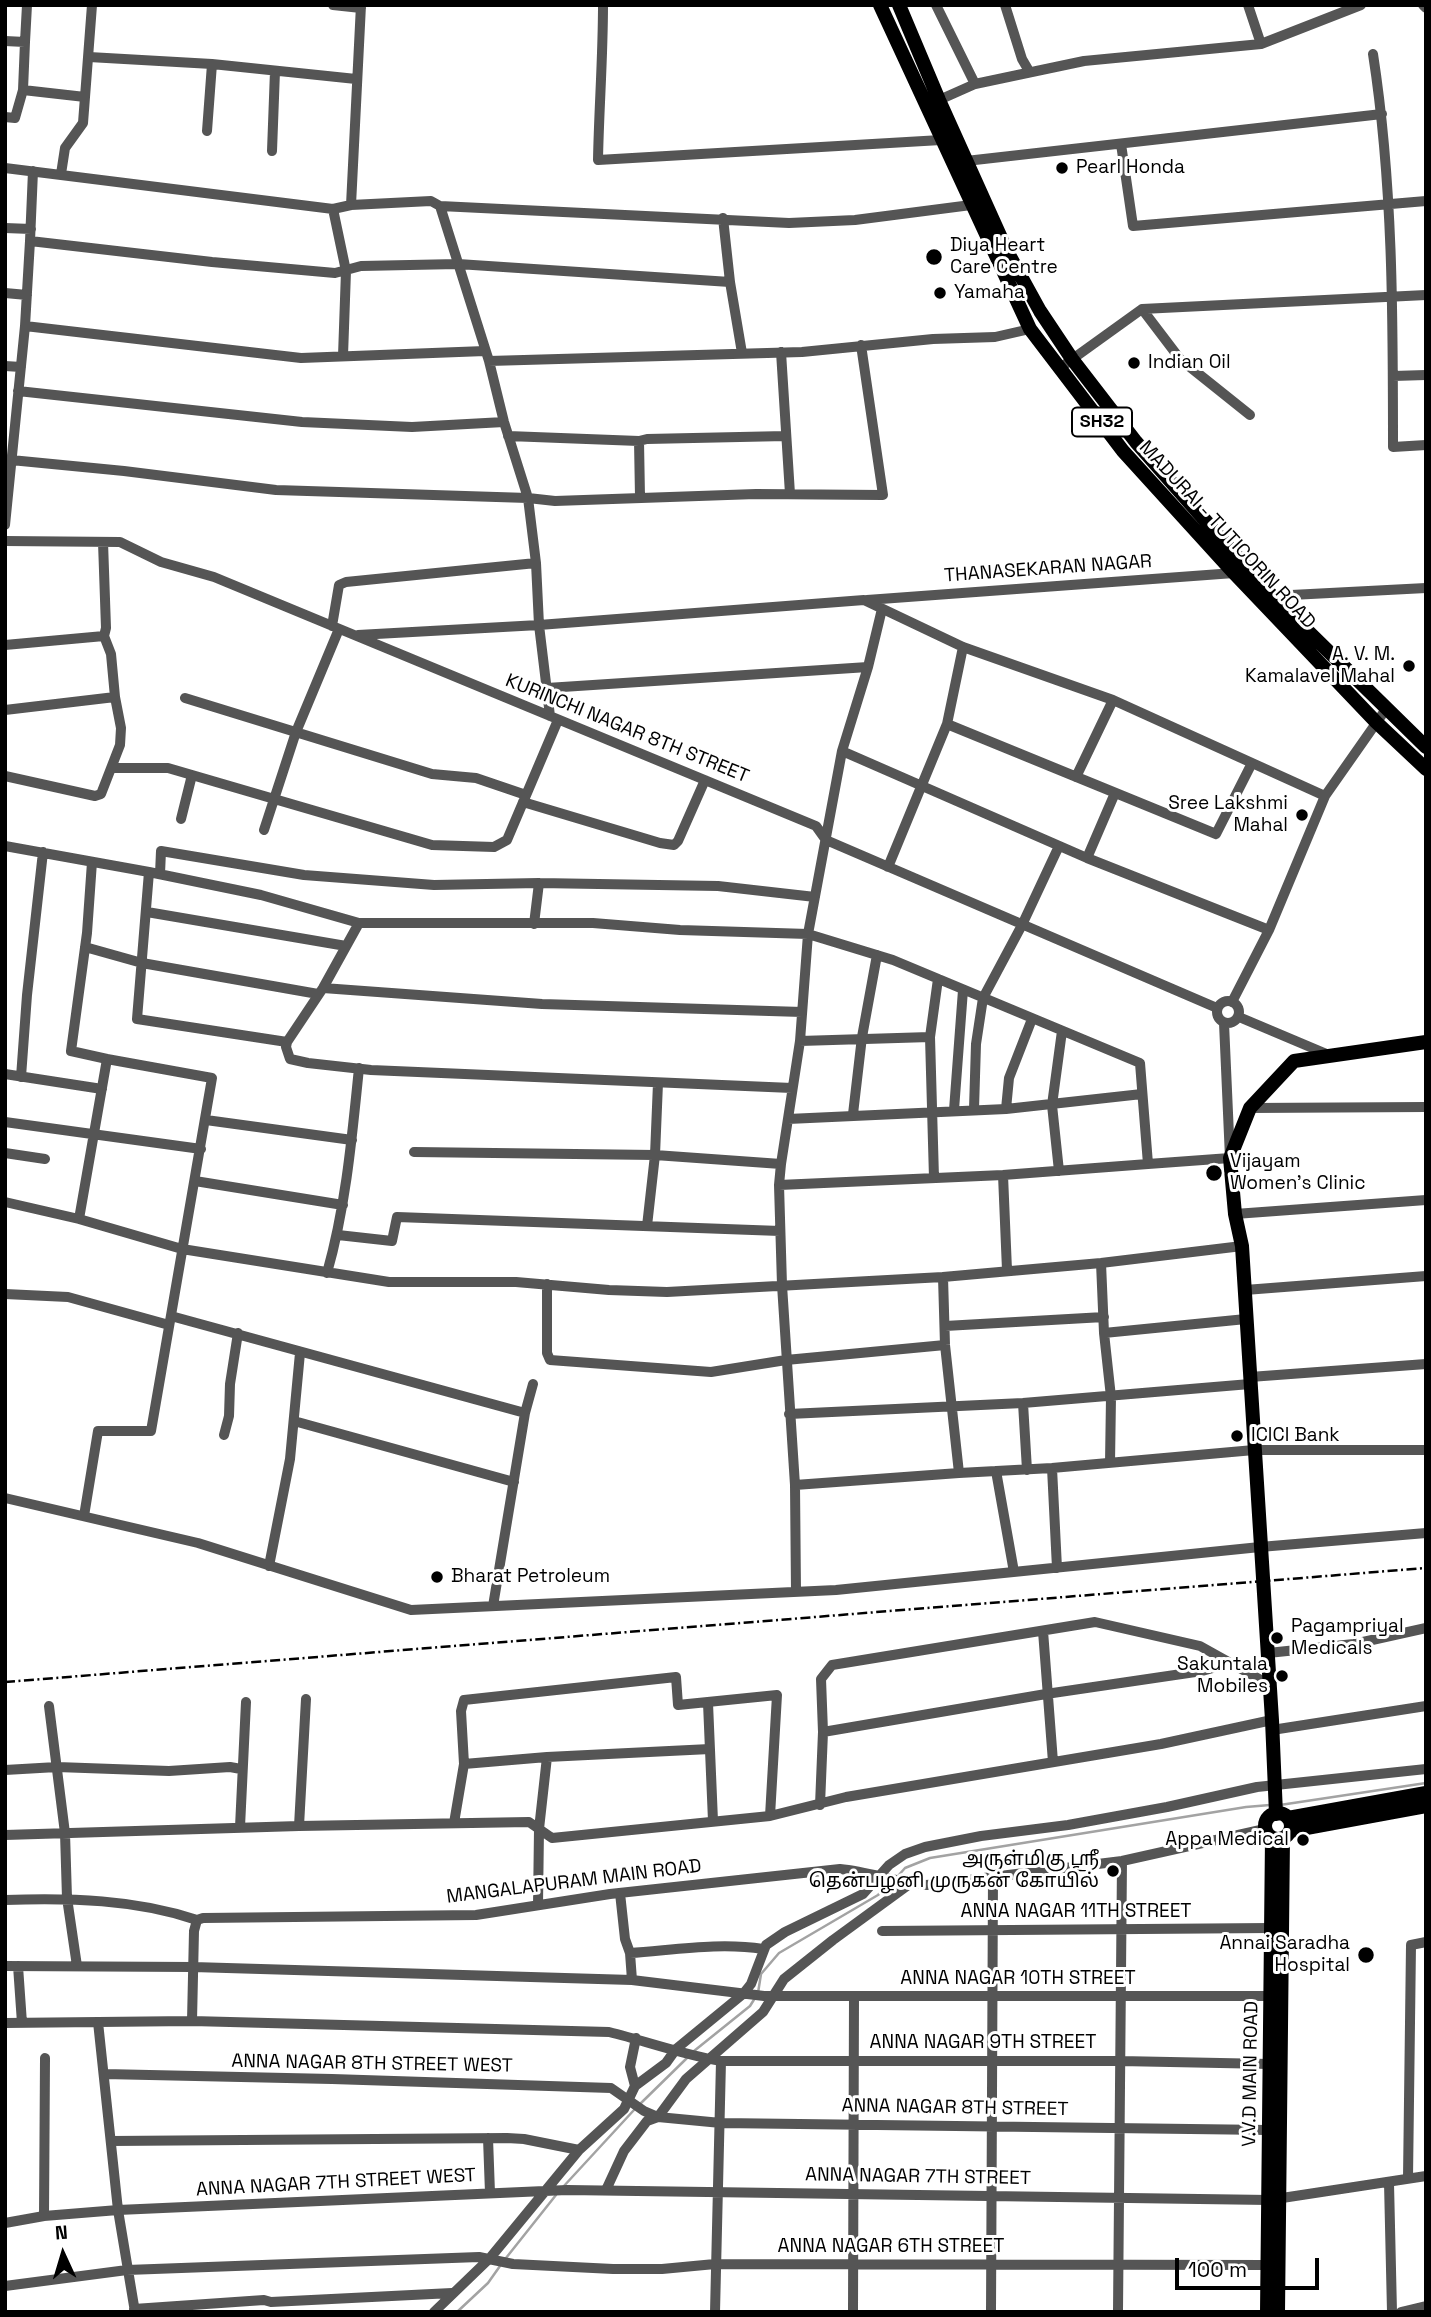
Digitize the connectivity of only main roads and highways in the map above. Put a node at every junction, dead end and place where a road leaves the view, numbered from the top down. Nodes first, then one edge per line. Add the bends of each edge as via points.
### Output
1 (880, 5) edge
2 (899, 5) edge
3 (1066, 364) junction
4 (1426, 747) edge
5 (1426, 769) edge
6 (1426, 1042) edge
7 (1426, 1793) edge
8 (1426, 1806) edge
9 (1278, 1818) junction
10 (1274, 2199) junction
11 (1267, 2312) edge
12 (1278, 2312) edge

1 - 3 main road, MADURAI - TUTICORIN ROAD / SH32 via 1030,329
2 - 3 main road, MADURAI - TUTICORIN ROAD / SH32 via 1007,251
3 - 4 main road, MADURAI - TUTICORIN ROAD / SH32 via 1272,596
3 - 5 main road, MADURAI - TUTICORIN ROAD / SH32 via 1124,451 1234,573
6 - 9 main road via 1294,1061 1250,1108 1230,1157 1242,1246
7 - 9 main road
8 - 9 main road
9 - 10 main road, V.V.D MAIN ROAD
9 - 10 main road, V.V.D MAIN ROAD via 1268,2130
10 - 11 main road, V.V.D MAIN ROAD
10 - 12 main road, V.V.D MAIN ROAD

